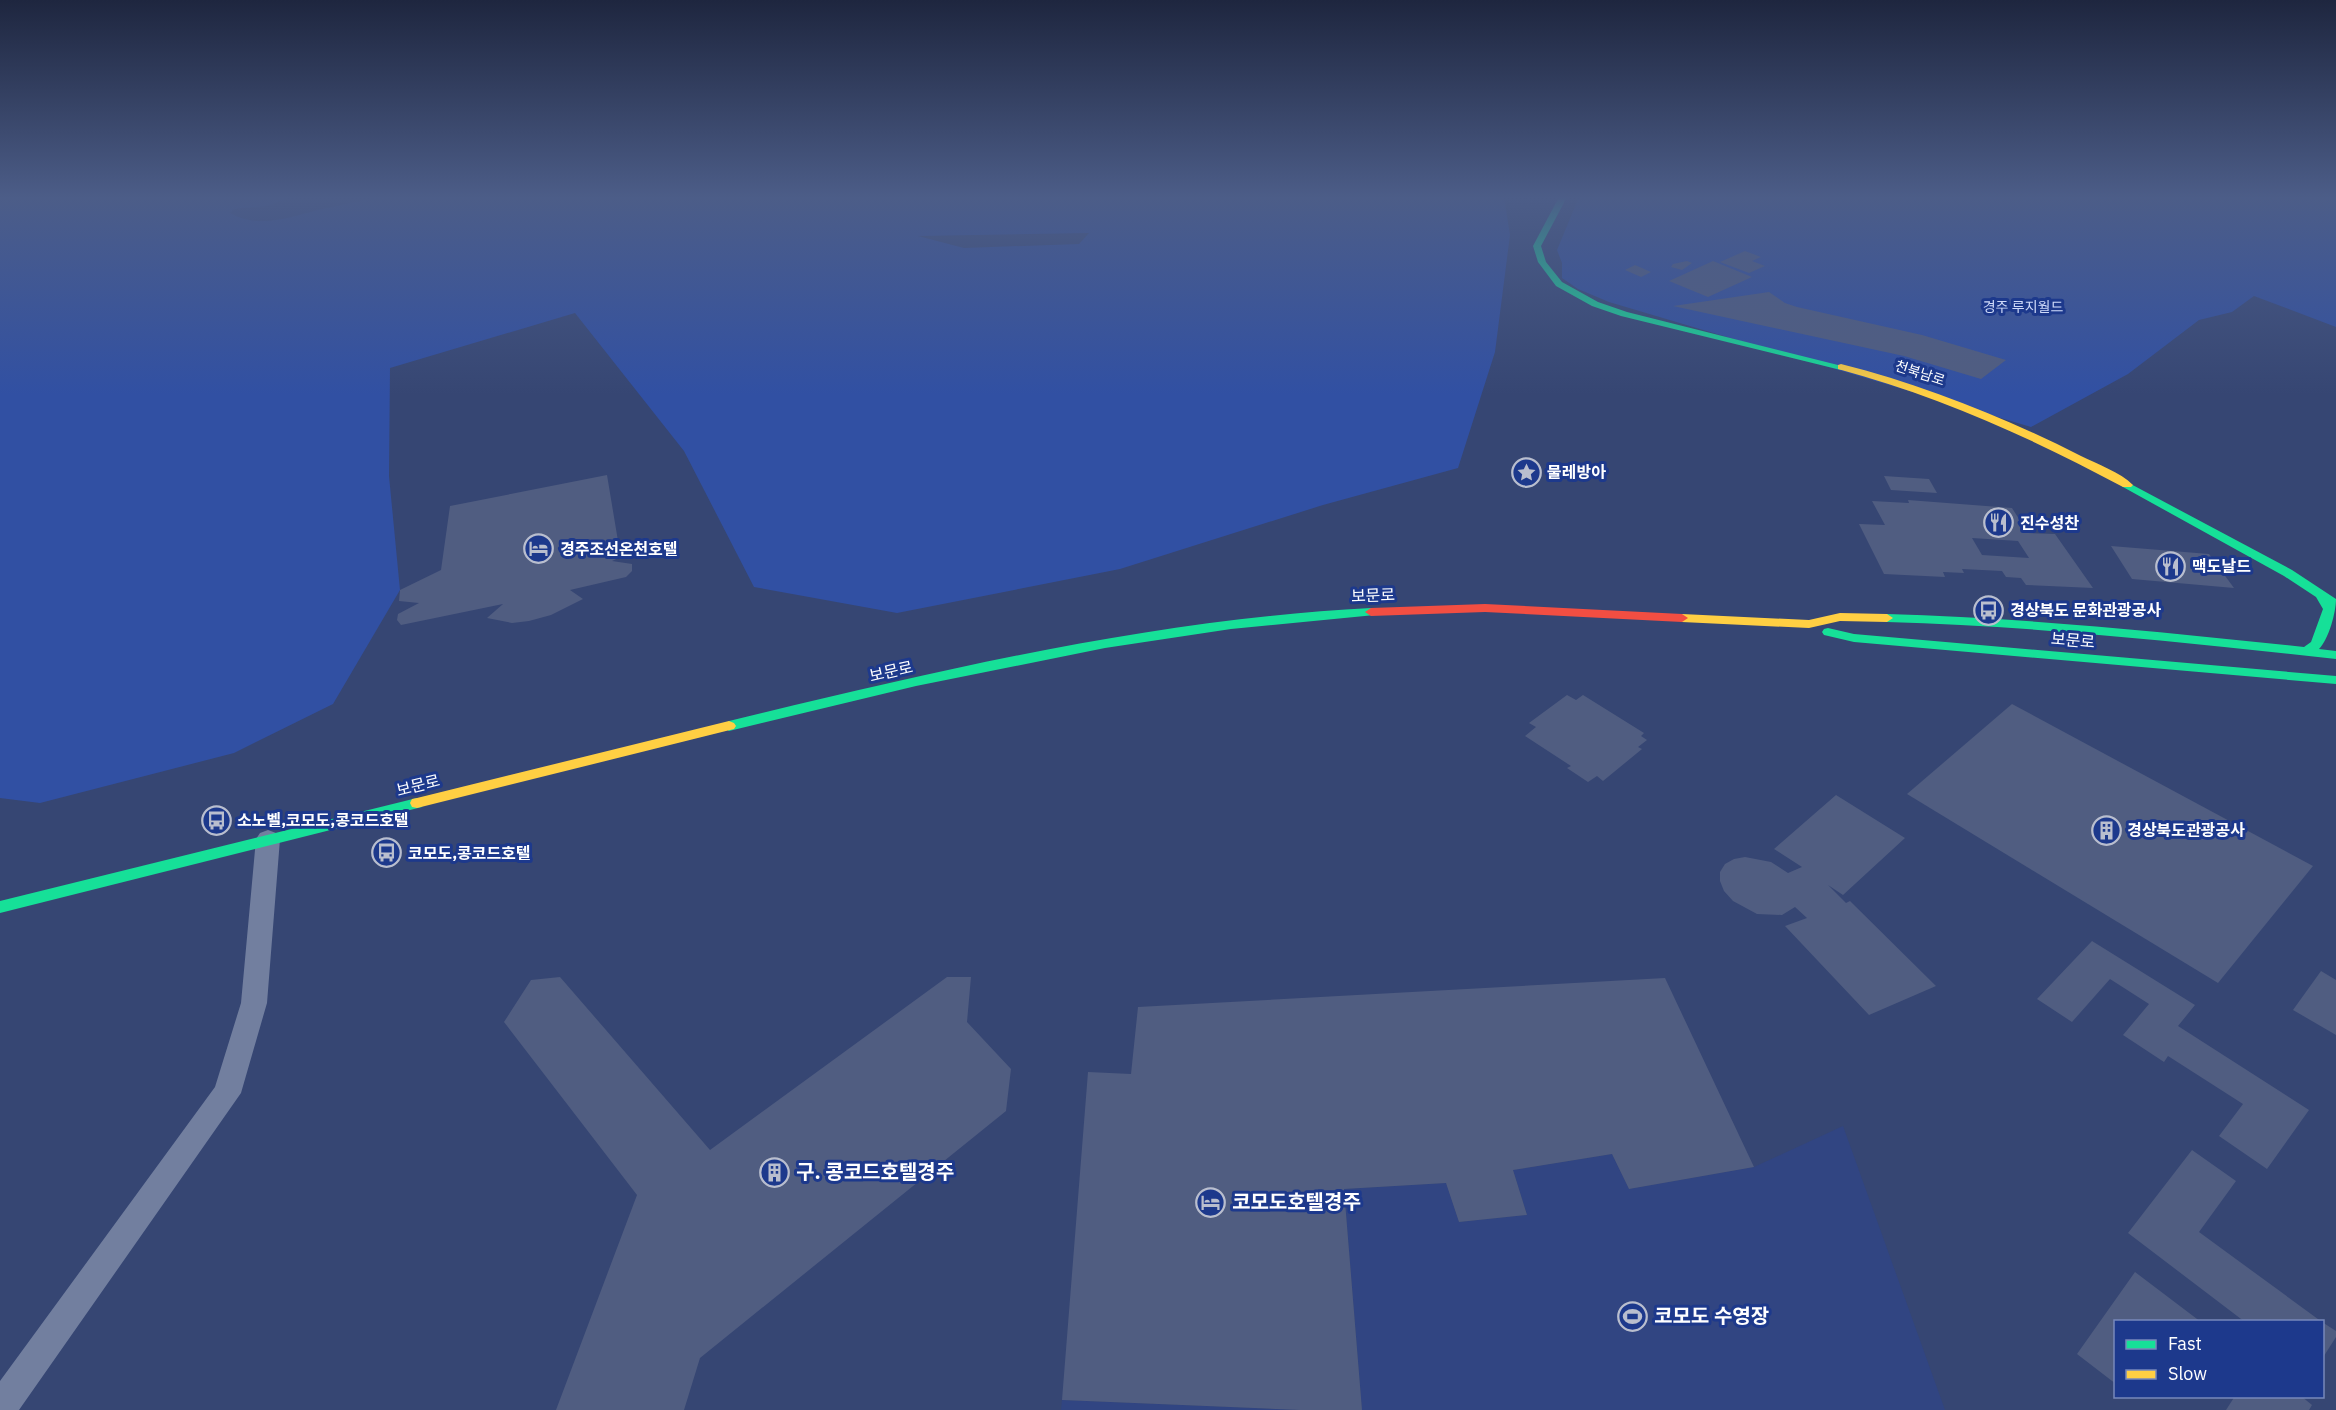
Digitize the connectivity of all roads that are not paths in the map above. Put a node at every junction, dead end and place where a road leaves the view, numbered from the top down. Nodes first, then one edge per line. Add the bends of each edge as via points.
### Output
1 (1541, 263) edge
2 (2321, 595) junction
3 (2336, 603) edge
4 (1809, 624) junction
5 (2309, 650) junction
6 (2336, 655) edge
7 (2336, 680) edge
8 (268, 839) junction
9 (0, 907) edge
10 (0, 1409) edge

1 - 2 street, 천북남로 via 1565,291 1596,305 1880,377 1971,408 2111,476
2 - 3 street, 천북남로
2 - 5 street via 2329,609 2317,644
4 - 5 street, 보문로 via 1840,617 1962,619
4 - 7 street, 보문로 via 1854,638
4 - 8 street, 보문로 via 1485,608 1326,614 1159,634 1049,652 919,681
5 - 6 street, 보문로
8 - 9 street, 보문로
8 - 10 street via 254,1003 227,1093

